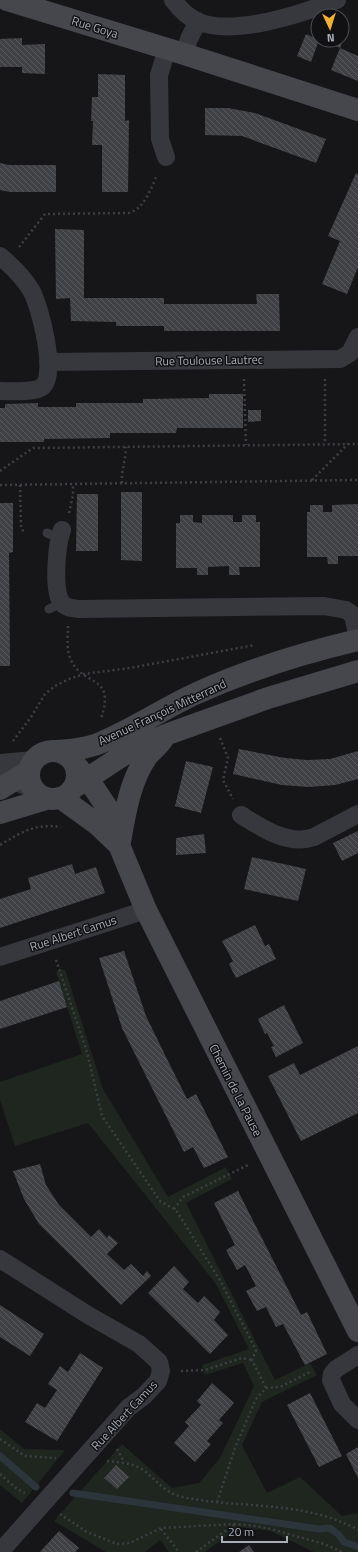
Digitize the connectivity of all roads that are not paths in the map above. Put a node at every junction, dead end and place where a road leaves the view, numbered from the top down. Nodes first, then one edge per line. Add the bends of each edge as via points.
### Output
1 (7, 0) edge
2 (173, 0) edge
3 (337, 0) edge
4 (198, 22) junction
5 (175, 51) junction
6 (358, 110) edge
7 (166, 156) road end
8 (3, 259) edge
9 (358, 336) edge
10 (48, 362) junction
11 (0, 391) edge
12 (56, 534) road end
13 (355, 610) edge
14 (358, 639) edge
15 (358, 671) edge
16 (168, 734) junction
17 (0, 763) edge
18 (41, 781) edge
19 (0, 813) edge
20 (358, 814) edge
21 (241, 815) road end
22 (119, 845) junction
23 (146, 910) junction
24 (0, 957) edge
25 (0, 1259) edge
26 (358, 1331) edge
27 (358, 1355) edge
28 (358, 1420) edge
29 (0, 1552) edge

1 - 5 street, Rue Goya
2 - 4 street
3 - 4 street via 275,20 247,25 212,25
4 - 5 street via 189,39
5 - 6 street, Rue Goya
5 - 7 street via 159,75 160,139
8 - 10 street via 23,278 36,301 44,330
9 - 10 street, Rue Toulouse Lautrec via 353,349 340,359
10 - 11 street via 48,380 41,388
12 - 13 street via 57,596 60,607 78,609 324,606
13 - 14 street
14 - 18 street, Avenue François Mitterrand via 226,681 99,743 44,753
15 - 16 street, Avenue François Mitterrand via 268,698
16 - 18 street, Avenue François Mitterrand via 132,750
16 - 22 street via 141,766 125,813
17 - 18 street
18 - 19 street, Avenue François Mitterrand
18 - 22 street, Chemin de La Pause via 97,824
18 - 22 street, Chemin de La Pause via 108,809
20 - 21 street via 314,837 299,840 275,835
22 - 23 street, Chemin de La Pause
23 - 24 street, Rue Albert Camus
23 - 26 street, Chemin de La Pause
25 - 29 street, Rue Albert Camus via 139,1344 159,1362 161,1371 158,1381 128,1408
27 - 28 street via 336,1369 331,1380 342,1404

